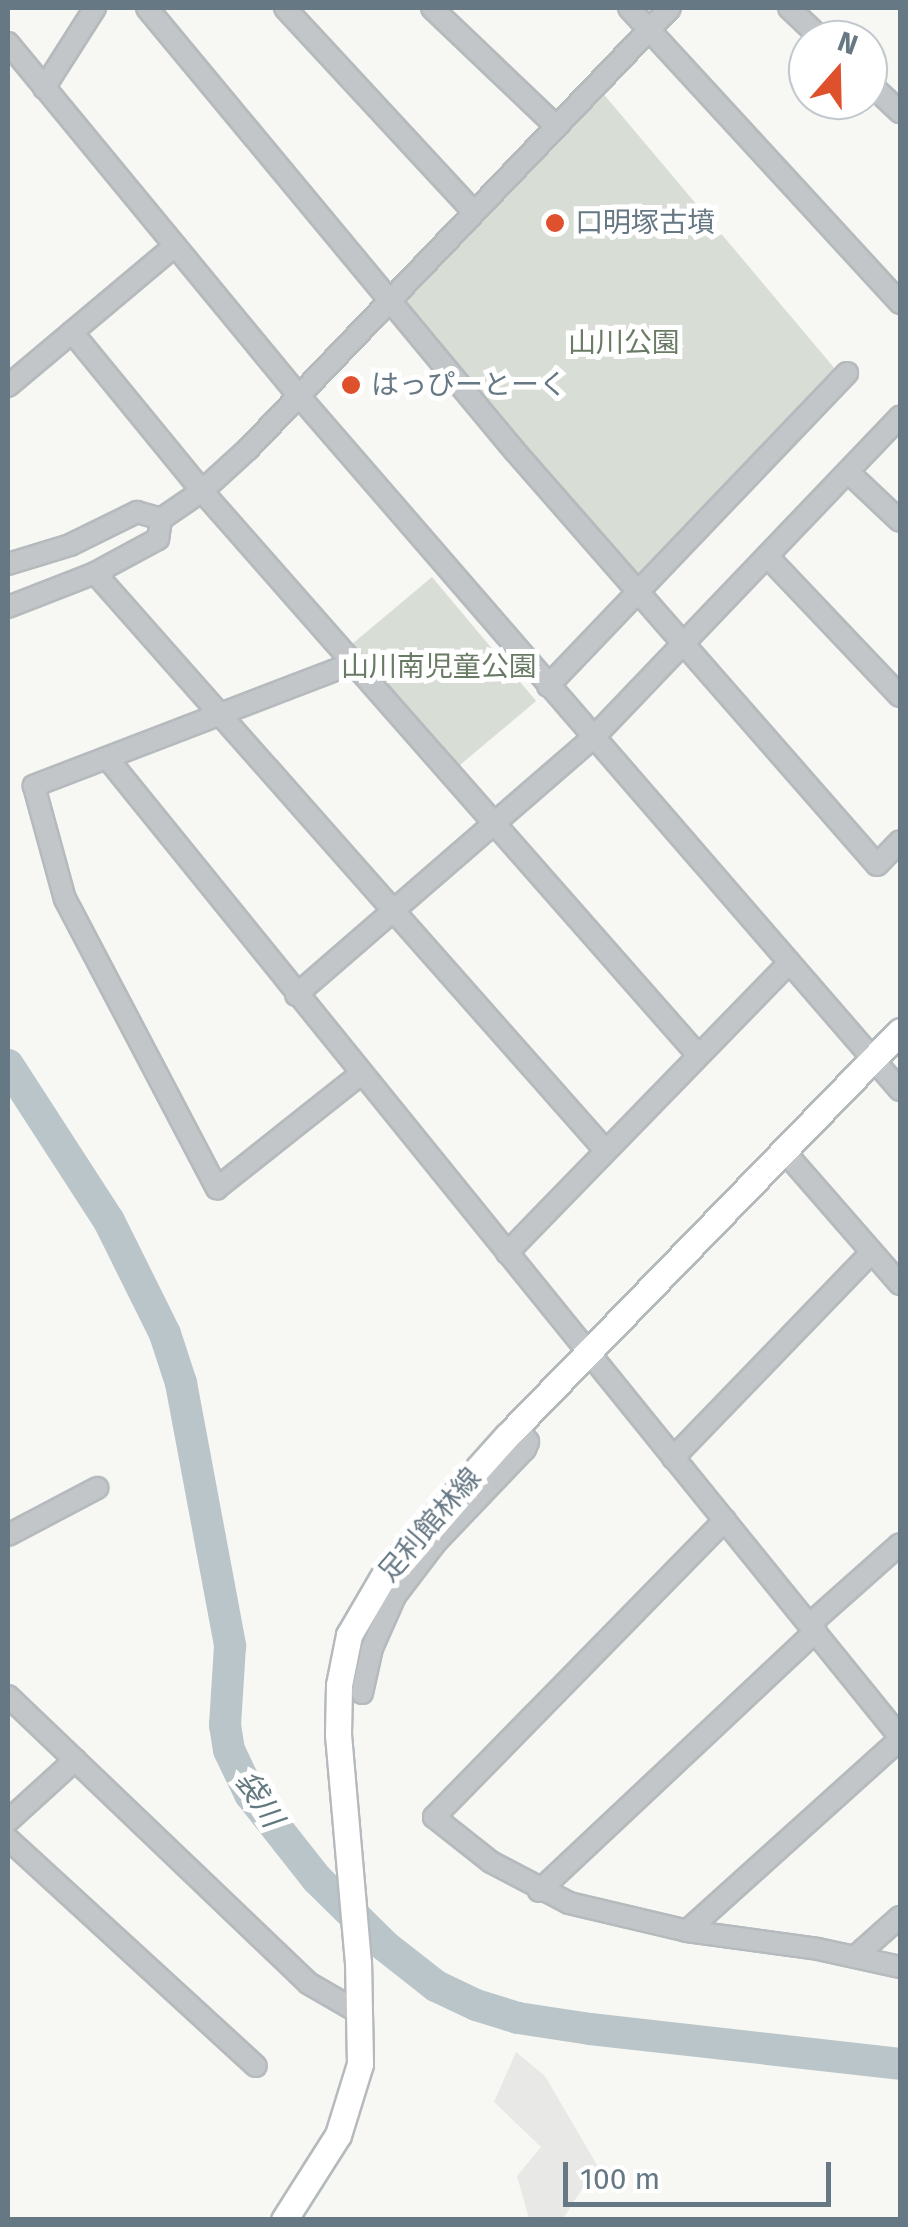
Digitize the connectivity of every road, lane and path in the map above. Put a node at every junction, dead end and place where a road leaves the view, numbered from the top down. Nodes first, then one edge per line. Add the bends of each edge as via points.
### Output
1 (95, 8) edge
2 (147, 8) edge
3 (285, 8) edge
4 (432, 8) edge
5 (630, 8) edge
6 (670, 8) edge
7 (650, 28) junction
8 (8, 43) edge
9 (44, 88) junction
10 (556, 126) junction
11 (474, 212) junction
12 (175, 246) junction
13 (390, 300) junction
14 (900, 304) edge
15 (72, 332) junction
16 (847, 374) dead end
17 (8, 386) edge
18 (298, 396) junction
19 (900, 417) edge
20 (848, 472) junction
21 (202, 491) junction
22 (162, 519) junction
23 (900, 521) edge
24 (767, 556) junction
25 (8, 564) edge
26 (95, 573) junction
27 (638, 591) junction
28 (8, 607) edge
29 (685, 642) junction
30 (352, 664) junction
31 (548, 686) junction
32 (900, 696) edge
33 (220, 712) junction
34 (592, 739) junction
35 (108, 759) junction
36 (494, 824) junction
37 (900, 841) edge
38 (394, 910) junction
39 (789, 963) junction
40 (296, 995) junction
41 (900, 1031) edge
42 (698, 1055) junction
43 (874, 1059) junction
44 (362, 1073) junction
45 (900, 1090) edge
46 (606, 1150) junction
47 (783, 1150) junction
48 (872, 1252) junction
49 (508, 1253) junction
50 (900, 1284) edge
51 (589, 1352) junction
52 (518, 1426) junction
53 (673, 1458) junction
54 (97, 1488) dead end
55 (725, 1520) junction
56 (8, 1535) edge
57 (900, 1544) edge
58 (813, 1627) junction
59 (362, 1694) dead end
60 (8, 1696) edge
61 (900, 1738) edge
62 (75, 1760) junction
63 (8, 1821) edge
64 (8, 1838) edge
65 (538, 1891) junction
66 (900, 1918) edge
67 (687, 1930) junction
68 (856, 1956) junction
69 (900, 1967) edge
70 (360, 2009) junction
71 (256, 2066) dead end
72 (295, 2215) edge

1 - 9 street
2 - 13 street
3 - 11 street
4 - 10 street
5 - 7 street
6 - 7 street
7 - 10 street
7 - 14 street
8 - 9 street
9 - 12 street
10 - 11 street
11 - 13 street
12 - 15 street
12 - 18 street
13 - 18 street
13 - 27 street
15 - 17 street
15 - 21 street
16 - 27 street
18 - 21 street
18 - 31 street
19 - 20 street
20 - 23 street
20 - 24 street
21 - 22 street
21 - 30 street
22 - 25 street via 137,512
22 - 26 street via 158,539
24 - 29 street
24 - 32 street
26 - 28 street
26 - 33 street
27 - 29 street
27 - 31 street
29 - 34 street
29 - 37 street via 878,865
30 - 33 street
30 - 36 street
31 - 34 street
33 - 35 street
33 - 38 street
34 - 36 street
34 - 39 street
35 - 40 street
35 - 44 street via 34,786 38,803 65,898 217,1188
36 - 38 street
36 - 42 street
38 - 40 street
38 - 46 street
39 - 42 street
39 - 43 street
40 - 44 street
41 - 43 main road, 足利館林線
42 - 46 street
43 - 45 street
43 - 47 main road, 足利館林線
44 - 49 street
46 - 49 street
47 - 48 street
47 - 51 main road, 足利館林線
48 - 50 street
48 - 53 street
49 - 51 street
51 - 52 main road, 足利館林線
51 - 53 street
52 - 59 street via 525,1449 436,1542 386,1612
52 - 70 main road, 足利館林線 via 388,1570 349,1635 338,1734
53 - 55 street
54 - 56 street
55 - 58 street
55 - 65 street via 434,1817
57 - 58 street
58 - 61 street
58 - 65 street
60 - 62 street
61 - 67 street
62 - 63 street
62 - 70 street via 308,1984
64 - 71 street
65 - 67 street
66 - 68 street
67 - 68 street
68 - 69 street
70 - 72 main road, 足利館林線 via 360,2064 347,2113

